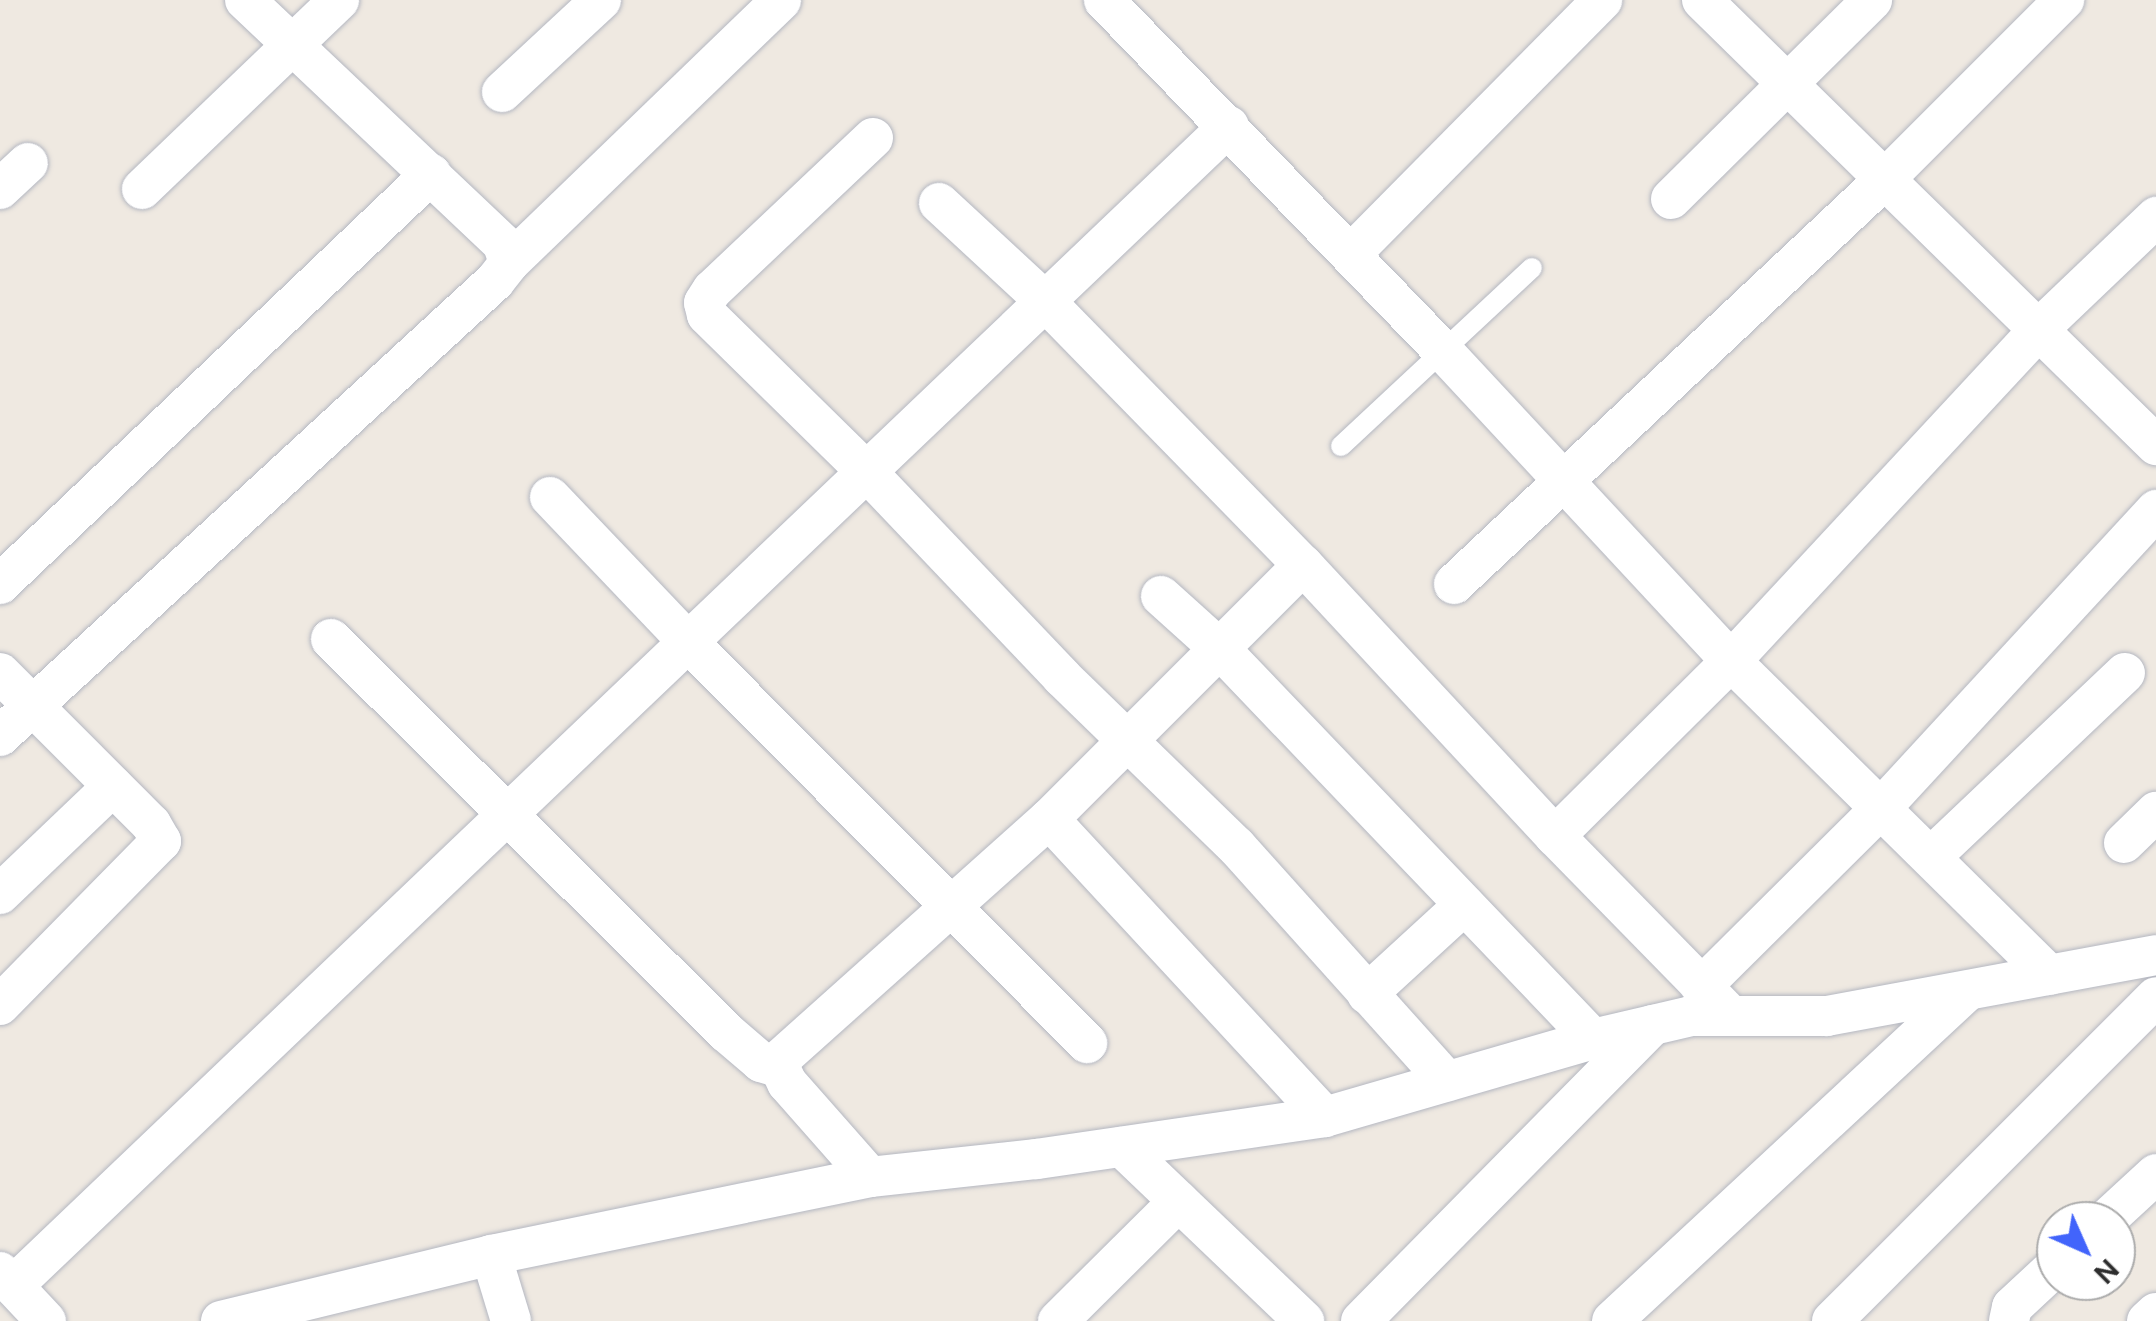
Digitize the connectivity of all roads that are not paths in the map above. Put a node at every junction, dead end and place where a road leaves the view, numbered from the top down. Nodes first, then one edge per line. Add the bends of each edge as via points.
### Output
1 (244, 0) edge
2 (338, 0) edge
3 (601, 0) edge
4 (782, 0) edge
5 (1104, 0) edge
6 (1602, 0) edge
7 (1702, 0) edge
8 (1872, 0) edge
9 (2064, 0) edge
10 (292, 46) junction
11 (1788, 84) junction
12 (502, 92) dead end
13 (1229, 126) junction
14 (873, 138) dead end
15 (431, 174) junction
16 (1886, 178) junction
17 (142, 189) dead end
18 (1671, 199) dead end
19 (939, 203) dead end
20 (2156, 217) edge
21 (1351, 254) junction
22 (509, 263) junction
23 (1532, 268) dead end
24 (1045, 301) junction
25 (2040, 328) junction
26 (1442, 350) junction
27 (2156, 444) edge
28 (1341, 446) dead end
29 (866, 471) junction
30 (1567, 482) junction
31 (550, 497) dead end
32 (2156, 510) edge
33 (1303, 565) junction
34 (0, 584) edge
35 (1454, 584) dead end
36 (1161, 596) dead end
37 (330, 638) dead end
38 (688, 642) junction
39 (1220, 650) junction
40 (1731, 660) junction
41 (0, 673) edge
42 (2125, 673) dead end
43 (31, 706) junction
44 (0, 736) edge
45 (1128, 741) junction
46 (114, 786) junction
47 (1882, 806) junction
48 (510, 812) junction
49 (2156, 812) edge
50 (1048, 819) junction
51 (1555, 836) junction
52 (2124, 843) dead end
53 (1932, 856) junction
54 (0, 894) edge
55 (1464, 905) junction
56 (952, 906) junction
57 (2156, 955) edge
58 (2048, 975) junction
59 (1702, 987) junction
60 (1967, 991) junction
61 (1367, 994) junction
62 (2156, 997) edge
63 (0, 1005) edge
64 (1730, 1016) junction
65 (1654, 1023) junction
66 (1593, 1039) junction
67 (1088, 1044) dead end
68 (776, 1068) junction
69 (1447, 1080) junction
70 (1325, 1118) junction
71 (1122, 1148) junction
72 (2156, 1174) edge
73 (870, 1176) junction
74 (1179, 1201) junction
75 (2127, 1201) edge
76 (491, 1256) junction
77 (7, 1279) edge
78 (2036, 1285) edge
79 (2156, 1312) edge
80 (46, 1321) edge
81 (221, 1321) edge
82 (511, 1321) edge
83 (1058, 1321) edge
84 (1304, 1321) edge
85 (1360, 1321) edge
86 (1612, 1321) edge
87 (1832, 1321) edge
88 (2008, 1321) edge
89 (2147, 1321) edge

1 - 10 street
2 - 10 street
3 - 12 street
4 - 22 street
5 - 13 street
6 - 21 street
7 - 11 street
8 - 11 street
9 - 16 street
10 - 15 street
10 - 17 street
11 - 16 street
11 - 18 street
13 - 21 street
13 - 24 street
14 - 29 street via 704,304 717,327
15 - 22 street via 503,244
15 - 34 street
16 - 25 street
16 - 30 street
19 - 24 street
20 - 25 street
21 - 26 street
22 - 43 street
23 - 26 lane
24 - 29 street
24 - 33 street
25 - 27 street
25 - 40 street
26 - 28 lane
26 - 30 street
29 - 38 street
29 - 45 street
30 - 35 street
30 - 40 street
31 - 38 street
32 - 47 street
33 - 39 street
33 - 51 street
36 - 39 street
37 - 48 street
38 - 48 street
38 - 56 street
39 - 45 street
39 - 55 street
40 - 47 street
40 - 51 street
41 - 43 street
42 - 53 street
43 - 44 street
43 - 46 street
45 - 50 street
45 - 61 street via 1236,846
46 - 54 street
46 - 63 street via 160,833 158,848
47 - 53 street
47 - 59 street
48 - 68 street via 726,1032
48 - 77 street
49 - 52 street
50 - 56 street
50 - 70 street
51 - 59 street
53 - 58 street
55 - 61 street
55 - 66 street
56 - 67 street
56 - 68 street
57 - 58 street
58 - 60 street
59 - 64 street
60 - 64 street via 1813,1018
60 - 86 street
61 - 69 street
62 - 87 street
64 - 65 street
65 - 66 street
65 - 85 street
66 - 69 street
68 - 73 street
69 - 70 street
70 - 71 street
71 - 73 street
71 - 74 street
72 - 75 street
73 - 76 street
74 - 83 street
74 - 84 street
76 - 81 street
76 - 82 street
77 - 80 street
78 - 88 street via 2012,1307
79 - 89 street

